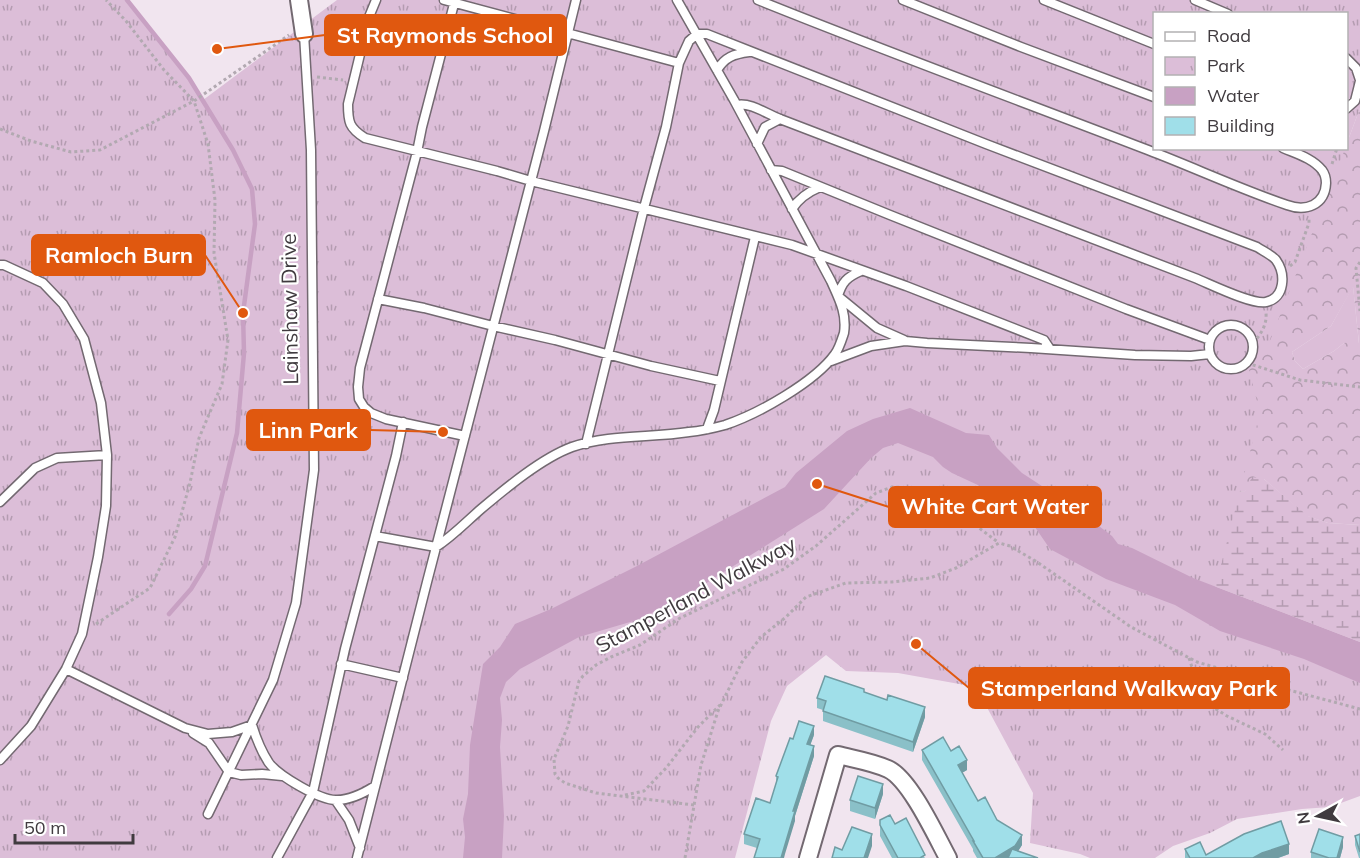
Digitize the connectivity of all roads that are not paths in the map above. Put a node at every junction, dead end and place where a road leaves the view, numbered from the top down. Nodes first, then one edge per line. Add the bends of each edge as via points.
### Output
1 (299, 0) edge
2 (376, 0) edge
3 (444, 0) edge
4 (576, 0) edge
5 (677, 0) edge
6 (758, 0) edge
7 (903, 0) edge
8 (1044, 0) edge
9 (1195, 0) edge
10 (454, 1) edge
11 (1223, 12) edge
12 (303, 30) joint
13 (567, 33) junction
14 (697, 34) junction
15 (1153, 43) edge
16 (750, 52) junction
17 (1348, 59) edge
18 (679, 63) junction
19 (717, 70) junction
20 (1360, 80) edge
21 (1153, 96) edge
22 (737, 105) junction
23 (1348, 108) edge
24 (780, 119) junction
25 (757, 144) junction
26 (1288, 150) edge
27 (417, 152) junction
28 (771, 170) junction
29 (531, 181) junction
30 (820, 187) junction
31 (644, 208) junction
32 (792, 209) junction
33 (755, 237) junction
34 (816, 253) junction
35 (0, 265) edge
36 (861, 271) junction
37 (838, 296) junction
38 (378, 299) junction
39 (493, 326) junction
40 (1210, 340) junction
41 (905, 341) junction
42 (1050, 349) junction
43 (608, 354) junction
44 (1210, 354) junction
45 (828, 363) junction
46 (720, 381) junction
47 (403, 422) junction
48 (707, 429) junction
49 (465, 436) junction
50 (586, 444) junction
51 (107, 455) junction
52 (0, 502) edge
53 (375, 536) junction
54 (436, 547) junction
55 (341, 664) junction
56 (66, 669) junction
57 (403, 678) junction
58 (252, 725) junction
59 (185, 728) junction
60 (0, 760) edge
61 (229, 772) junction
62 (282, 776) junction
63 (375, 786) junction
64 (313, 792) junction
65 (336, 801) junction
66 (208, 814) dead end
67 (359, 853) edge
68 (277, 858) edge
69 (808, 858) edge
70 (948, 858) edge

1 - 12 street, Lainshaw Drive
2 - 27 lane via 348,104 348,118 353,130 364,138
3 - 10 lane
4 - 13 lane
5 - 14 lane
6 - 26 lane via 1275,201 1298,209 1310,207 1320,201 1326,188 1324,172 1304,156
7 - 21 lane
8 - 15 lane
9 - 11 lane
10 - 13 lane
10 - 27 lane
12 - 58 lane, Lainshaw Drive via 311,150 314,470 296,603 273,680
13 - 18 lane
13 - 29 lane
14 - 16 lane via 707,34
14 - 18 lane via 689,41
14 - 19 lane
16 - 19 lane via 730,56
16 - 24 lane via 1257,247 1276,259 1282,287 1277,297 1265,303 1247,300
17 - 20 lane
18 - 31 lane
19 - 22 lane
20 - 23 lane via 1355,102
22 - 24 lane via 751,106
22 - 25 lane
24 - 25 lane via 765,127
25 - 28 lane
27 - 29 lane
27 - 38 lane
28 - 30 lane
28 - 32 lane
29 - 31 lane
29 - 39 lane
30 - 32 lane via 808,192
30 - 40 lane
31 - 33 lane
31 - 43 lane
32 - 34 lane
33 - 34 lane
33 - 46 lane
34 - 36 lane
34 - 37 lane
35 - 51 lane via 43,283 63,304 84,339 101,403
36 - 37 lane via 842,284
36 - 42 lane via 1044,340
37 - 41 lane via 877,328
37 - 45 lane via 844,310 844,333
38 - 39 lane
38 - 47 lane via 360,368 360,399 370,413
39 - 43 lane
39 - 49 lane
40 - 44 lane
40 - 44 lane via 1219,328 1233,324 1246,330 1253,343 1251,357 1241,367 1226,369
41 - 42 lane
41 - 45 lane via 871,346
42 - 44 lane
43 - 46 lane
43 - 50 lane
45 - 48 lane via 793,391 757,411
46 - 48 lane
47 - 49 lane
47 - 53 lane
48 - 50 lane
49 - 54 lane
50 - 54 lane via 546,461 516,481
51 - 52 lane via 57,458 35,468
51 - 56 lane via 106,506 98,556 82,634
53 - 54 lane
53 - 55 lane
54 - 57 lane
55 - 57 lane
55 - 64 lane
56 - 59 lane
56 - 60 lane via 31,726
57 - 63 lane
58 - 59 lane via 208,734
58 - 61 lane, Lainshaw Drive
58 - 62 lane via 269,763
59 - 61 lane via 209,743
61 - 62 lane
61 - 66 lane, Lainshaw Drive
62 - 64 lane
63 - 65 lane via 362,795
63 - 67 lane
64 - 65 lane
64 - 68 lane
65 - 67 lane via 349,820
69 - 70 street via 838,755 889,770 902,778

